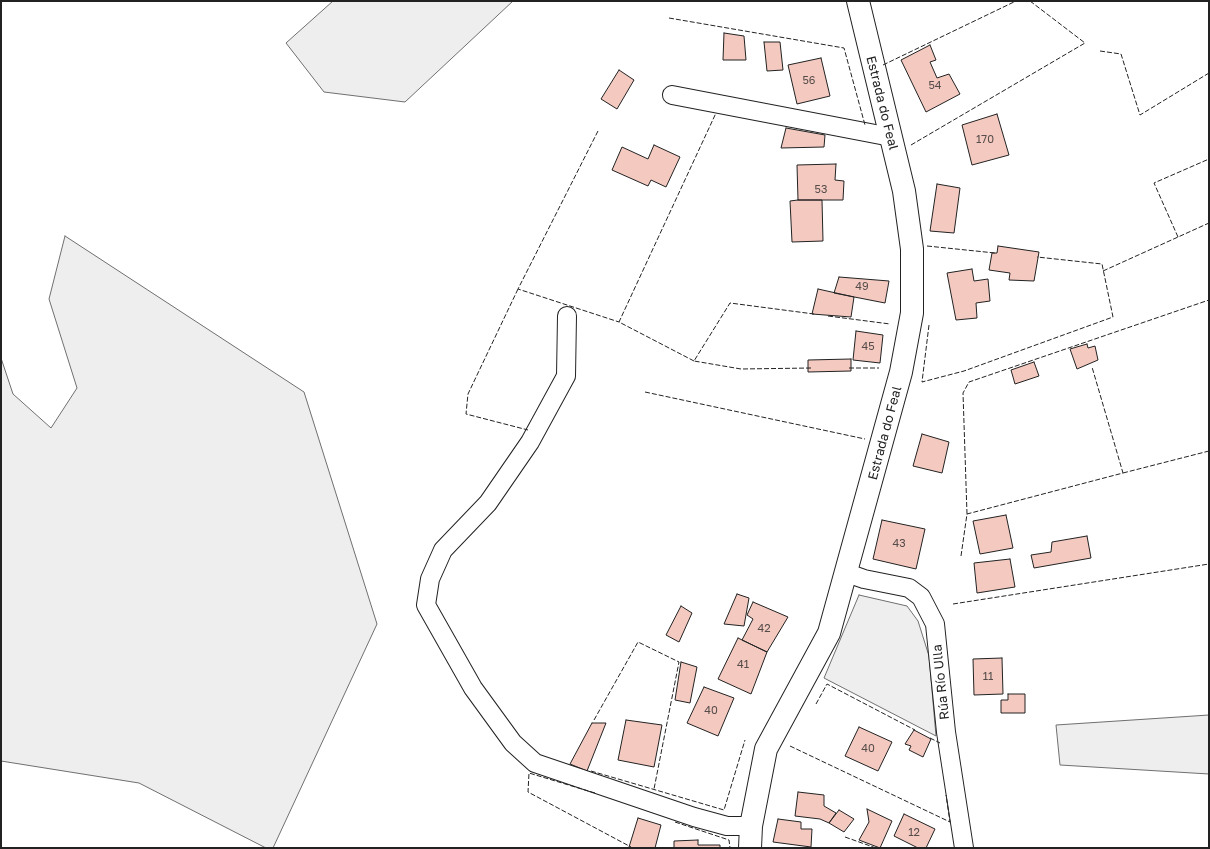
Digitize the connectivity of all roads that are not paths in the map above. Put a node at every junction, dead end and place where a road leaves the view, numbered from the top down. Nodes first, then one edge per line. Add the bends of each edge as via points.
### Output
1 (858, 1) edge
2 (672, 95) dead end
3 (891, 137) junction
4 (567, 316) dead end
5 (847, 573) junction
6 (751, 826) junction
7 (750, 848) edge
8 (964, 848) edge

1 - 3 main road, Estrada do Feal
2 - 3 street
3 - 5 main road, Estrada do Feal via 904,191 912,249 912,313 901,372
4 - 6 street via 566,376 530,442 488,504 443,550 430,579 426,605 473,688 513,743 535,763 707,821 727,826
5 - 6 main road, Estrada do Feal via 829,633 766,749
5 - 8 street, Rúa Río Ulla via 909,588 921,597 934,624 946,732
6 - 7 main road, Estrada do Feal

